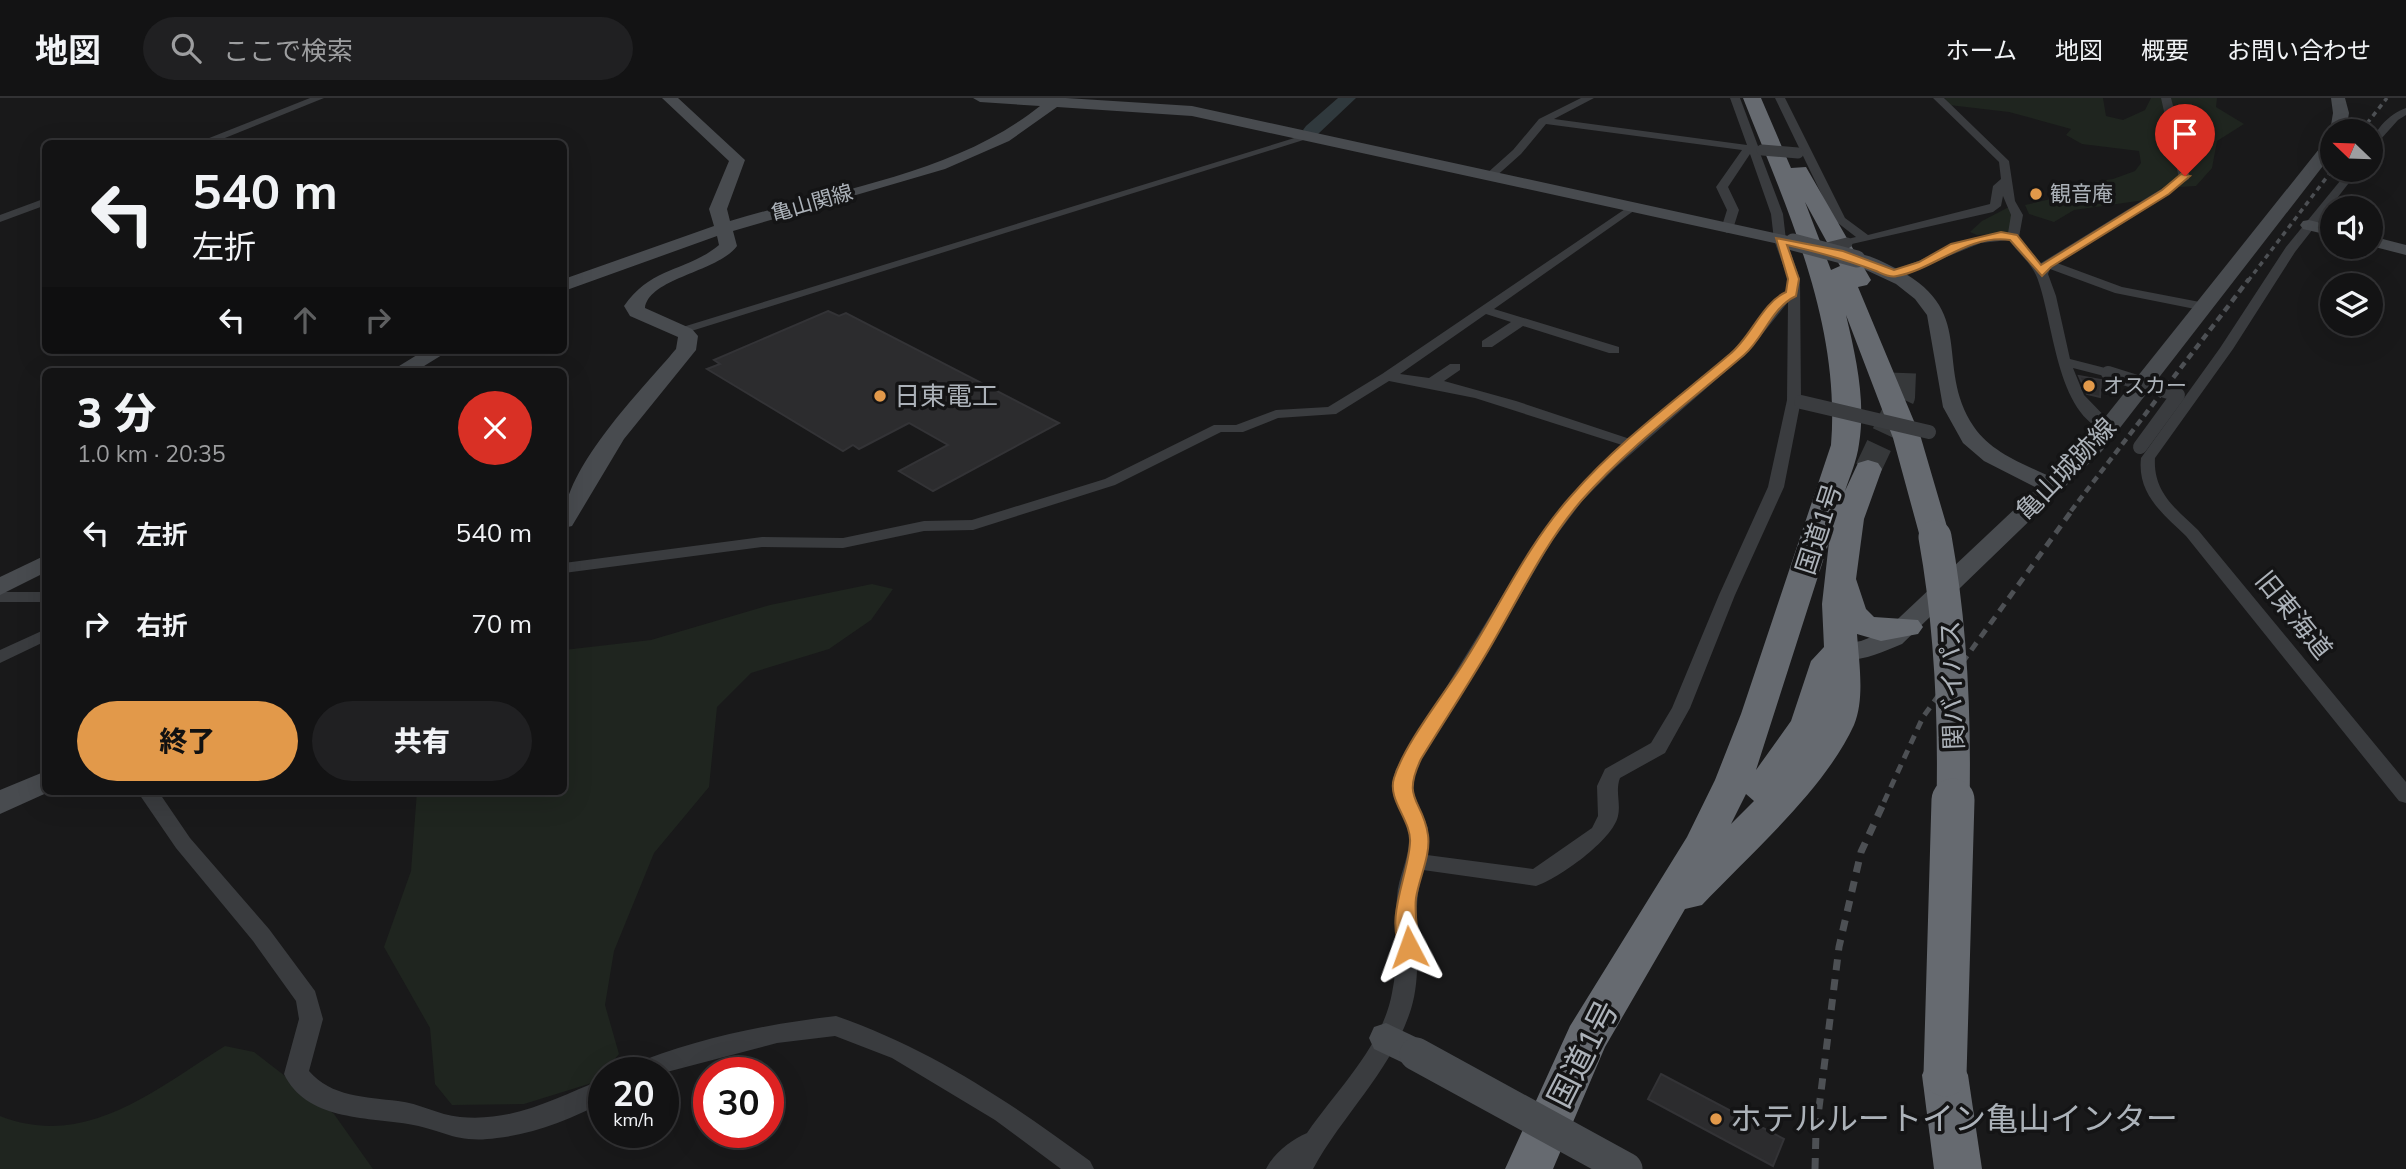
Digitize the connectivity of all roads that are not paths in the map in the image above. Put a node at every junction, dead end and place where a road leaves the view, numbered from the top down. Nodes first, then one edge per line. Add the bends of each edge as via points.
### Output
1 (319, 98) edge
2 (669, 98) edge
3 (980, 98) edge
4 (1589, 98) edge
5 (1735, 98) edge
6 (1752, 98) edge
7 (1764, 98) edge
8 (1780, 98) edge
9 (1938, 98) edge
10 (2166, 98) edge
11 (2337, 98) edge
12 (1056, 101) edge
13 (2406, 111) edge
14 (2340, 119) edge
15 (1543, 121) junction
16 (2384, 130) edge
17 (1308, 137) junction
18 (209, 140) edge
19 (1780, 150) junction
20 (2320, 159) edge
21 (1781, 172) junction
22 (1489, 177) junction
23 (2007, 179) junction
24 (2344, 182) edge
25 (42, 203) edge
26 (1631, 208) junction
27 (0, 219) edge
28 (2309, 225) junction
29 (724, 228) junction
30 (2320, 228) edge
31 (1727, 229) junction
32 (2013, 237) junction
33 (1866, 239) junction
34 (1786, 241) junction
35 (2383, 244) edge
36 (2406, 250) edge
37 (1852, 251) junction
38 (2045, 268) junction
39 (1893, 274) junction
40 (567, 284) edge
41 (1792, 294) junction
42 (2205, 307) junction
43 (1486, 310) junction
44 (1855, 310) junction
45 (1521, 321) junction
46 (680, 330) junction
47 (1487, 344) dead end
48 (1614, 350) dead end
49 (433, 354) edge
50 (1899, 358) tunnel mouth
51 (2065, 362) junction
52 (407, 368) edge
53 (1455, 368) dead end
54 (1387, 377) junction
55 (1432, 383) junction
56 (1797, 401) junction
57 (2109, 428) junction
58 (1928, 432) dead end
59 (1633, 443) junction
60 (2146, 467) junction
61 (1868, 469) tunnel mouth
62 (2052, 486) junction
63 (1830, 499) junction
64 (567, 517) edge
65 (1844, 537) junction
66 (42, 564) edge
67 (567, 568) edge
68 (0, 587) edge
69 (0, 597) edge
70 (42, 597) edge
71 (1906, 627) junction
72 (42, 637) edge
73 (1840, 652) junction
74 (0, 657) edge
75 (42, 783) edge
76 (150, 795) edge
77 (2406, 796) edge
78 (0, 803) edge
79 (1414, 861) junction
80 (1678, 885) junction
81 (1644, 944) junction
82 (1401, 1046) junction
83 (679, 1058) edge
84 (1945, 1076) junction
85 (588, 1097) edge
86 (1314, 1139) junction
87 (1081, 1169) edge
88 (1279, 1169) edge
89 (1300, 1169) edge
90 (1529, 1169) edge
91 (1626, 1169) edge
92 (1950, 1169) edge
93 (1958, 1169) edge

1 - 18 street
2 - 29 main road via 737,160 719,209
3 - 12 street
4 - 15 street
5 - 19 street
6 - 21 highway, 国道1号
7 - 19 highway
8 - 19 street
9 - 23 street via 1999,154
10 - 38 street via 2184,179
11 - 14 main road
12 - 17 street via 1179,109
12 - 29 main road, 亀山関線 via 1009,134 964,155
13 - 16 street
15 - 19 street
15 - 22 street
17 - 22 street
17 - 46 street
19 - 31 street via 1746,152 1722,187 1733,210
19 - 33 street via 1840,220
19 - 34 street via 1777,214
19 - 44 highway
19 - 50 highway
20 - 42 main road, 亀山城跡線
21 - 44 highway
21 - 63 highway, 国道1号 via 1833,319 1848,381 1849,426
22 - 26 street
23 - 32 street via 2009,201 2017,215
23 - 33 street via 1998,186 1995,206 1989,209
24 - 28 street
25 - 27 street
26 - 31 street
26 - 43 street
28 - 30 main road
28 - 60 street via 2148,457
29 - 40 main road, 亀山関線
29 - 46 main road via 728,246 724,250 663,277 645,289 634,306 660,324
31 - 34 street
32 - 38 street
32 - 39 street via 1980,238
33 - 37 street
34 - 37 main road, bridge
34 - 41 street via 1794,279
35 - 36 main road
37 - 39 main road
38 - 42 street via 2119,290
38 - 51 street
39 - 62 main road via 1916,290 1937,315 1953,408 1966,435 1994,457
41 - 56 street
41 - 59 street via 1782,298 1748,345
42 - 57 main road, 亀山城跡線
43 - 45 street
43 - 54 street
44 - 84 highway, 関バイパス, bridge via 1907,438 1935,537 1951,621 1955,709 1945,941
45 - 47 street
45 - 48 street
46 - 64 main road via 688,336 686,350 610,443
49 - 52 main road
51 - 57 street via 2072,390 2094,419
51 - 60 street, 旧東海道, bridge via 2178,395 2140,447
53 - 55 street
54 - 55 street
54 - 67 street via 1331,411 1276,414 1238,429 1219,428 1110,482 973,525 914,527 844,543 762,542
55 - 59 street
56 - 58 street, bridge
56 - 79 street via 1776,487 1681,708 1658,748 1612,775 1606,786 1608,816 1601,833 1535,878
57 - 62 main road, 亀山城跡線
59 - 79 street via 1575,499 1524,570 1412,758 1402,780 1419,832
60 - 77 street, 旧東海道 via 2154,494 2192,533
61 - 65 highway, 国道1号
62 - 71 main road, 亀山城跡線
63 - 73 highway via 1803,623 1820,642
63 - 80 highway, 国道1号 via 1747,749
65 - 71 highway via 1843,585 1849,615 1878,629
65 - 73 highway, 国道1号
66 - 68 main road
69 - 70 street
71 - 73 main road, 亀山城跡線 via 1880,645
72 - 74 street
73 - 80 highway via 1828,661 1814,711 1785,761
73 - 81 highway, 国道1号 via 1841,705 1829,740
75 - 78 street
76 - 85 street via 307,998 311,1019 296,1074 304,1086 369,1111 485,1129 534,1119
79 - 82 street via 1406,900 1409,947 1400,1009
80 - 81 highway, 国道1号
81 - 90 highway, 国道1号 via 1586,1039
82 - 86 street
82 - 91 street, bridge
83 - 87 street via 776,1033 836,1026 900,1051 1004,1112
84 - 92 highway
84 - 93 highway
86 - 88 street
86 - 89 street

